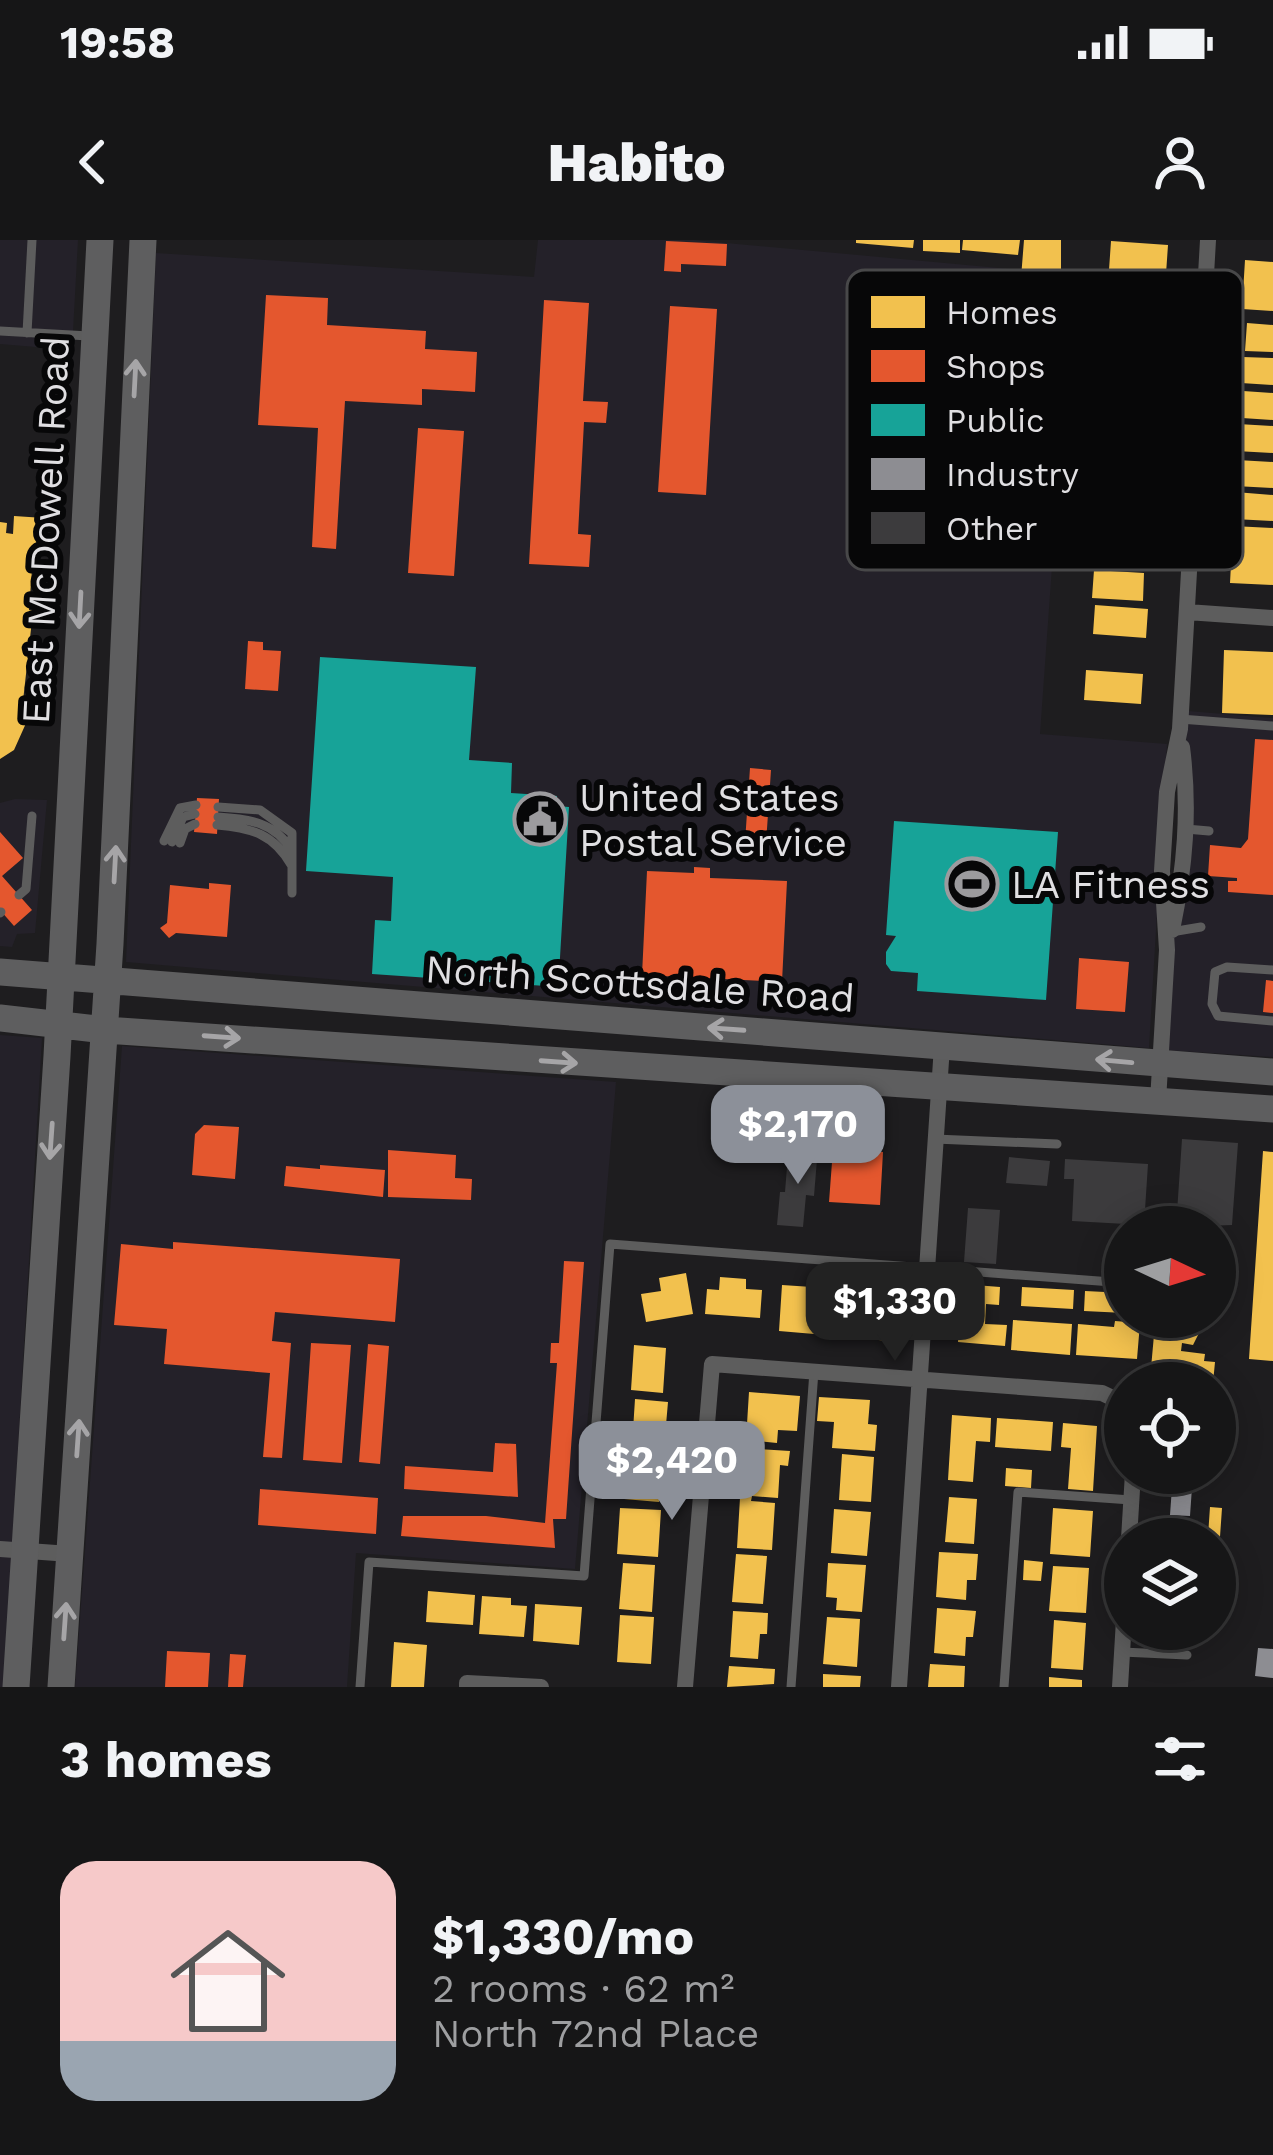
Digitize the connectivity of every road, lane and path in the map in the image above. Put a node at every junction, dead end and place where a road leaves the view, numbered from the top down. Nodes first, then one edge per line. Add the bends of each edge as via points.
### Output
1 (32, 240) edge
2 (100, 240) edge
3 (143, 240) edge
4 (1208, 240) edge
5 (1206, 270) edge
6 (0, 331) edge
7 (27, 334) junction
8 (94, 336) junction
9 (86, 493) junction
10 (129, 495) junction
11 (1189, 570) edge
12 (1187, 612) junction
13 (1273, 618) edge
14 (1180, 724) junction
15 (1273, 726) edge
16 (32, 816) dead end
17 (1186, 829) junction
18 (1209, 830) dead end
19 (172, 842) joint
20 (294, 871) junction
21 (292, 892) dead end
22 (19, 895) dead end
23 (1202, 927) dead end
24 (1168, 938) junction
25 (1273, 970) edge
26 (0, 972) edge
27 (61, 976) junction
28 (108, 980) junction
29 (0, 1018) edge
30 (1273, 1021) edge
31 (58, 1024) junction
32 (105, 1030) junction
33 (942, 1046) junction
34 (1161, 1064) junction
35 (1273, 1072) edge
36 (938, 1087) junction
37 (1158, 1101) junction
38 (1273, 1109) edge
39 (935, 1139) junction
40 (1057, 1144) dead end
41 (928, 1270) junction
42 (1104, 1282) edge
43 (814, 1372) junction
44 (920, 1379) junction
45 (1104, 1394) edge
46 (1131, 1494) edge
47 (1131, 1500) junction
48 (1130, 1518) edge
49 (12, 1550) edge
50 (70, 1554) junction
51 (1122, 1652) joint
52 (1187, 1655) dead end
53 (467, 1685) edge
54 (16, 1687) edge
55 (61, 1687) edge
56 (360, 1687) edge
57 (542, 1687) edge
58 (685, 1687) edge
59 (791, 1687) edge
60 (899, 1687) edge
61 (1004, 1687) edge
62 (1120, 1687) edge

1 - 7 lane
2 - 8 main road, East McDowell Road
10 -> 3 main road, East McDowell Road
4 - 5 street
6 - 7 lane
7 - 8 lane
8 - 9 main road, East McDowell Road
9 - 10 main road
9 -> 27 main road, East McDowell Road
28 -> 10 main road, East McDowell Road
11 - 12 street
12 - 13 street
12 - 14 street
14 - 15 lane
14 - 17 street
14 - 24 street via 1162,872
16 - 22 lane
17 - 18 lane
17 - 24 street
19 - 19 lane via 180,808 195,814 184,829
20 - 20 lane via 292,833 266,813 218,816 267,836
20 - 21 lane
23 - 24 lane
24 - 34 street
25 - 30 lane via 1215,972 1212,1004 1218,1016
26 - 27 main road, North Scottsdale Road
27 - 28 main road, North Scottsdale Road
27 - 31 main road, East McDowell Road
28 - 32 main road, East McDowell Road
33 -> 28 main road, North Scottsdale Road
29 - 31 main road
31 - 32 main road
31 -> 49 main road, East McDowell Road
32 -> 36 main road
50 -> 32 main road, East McDowell Road
34 -> 33 main road, North Scottsdale Road
33 - 36 street
34 - 35 main road, North Scottsdale Road
34 - 37 street
36 - 37 main road
36 - 39 street
37 - 38 main road
39 - 40 lane
39 - 41 street
41 - 42 lane
41 - 44 street
41 - 56 lane via 610,1244 584,1576 369,1562
43 - 44 street
43 - 58 street via 712,1364
43 - 59 lane
44 - 45 street
44 - 60 street
46 - 47 street
47 - 48 street
47 - 61 lane via 1018,1492
49 - 50 street
49 - 54 main road, East McDowell Road
55 -> 50 main road, East McDowell Road
51 - 52 lane
51 - 62 street
53 - 57 street

